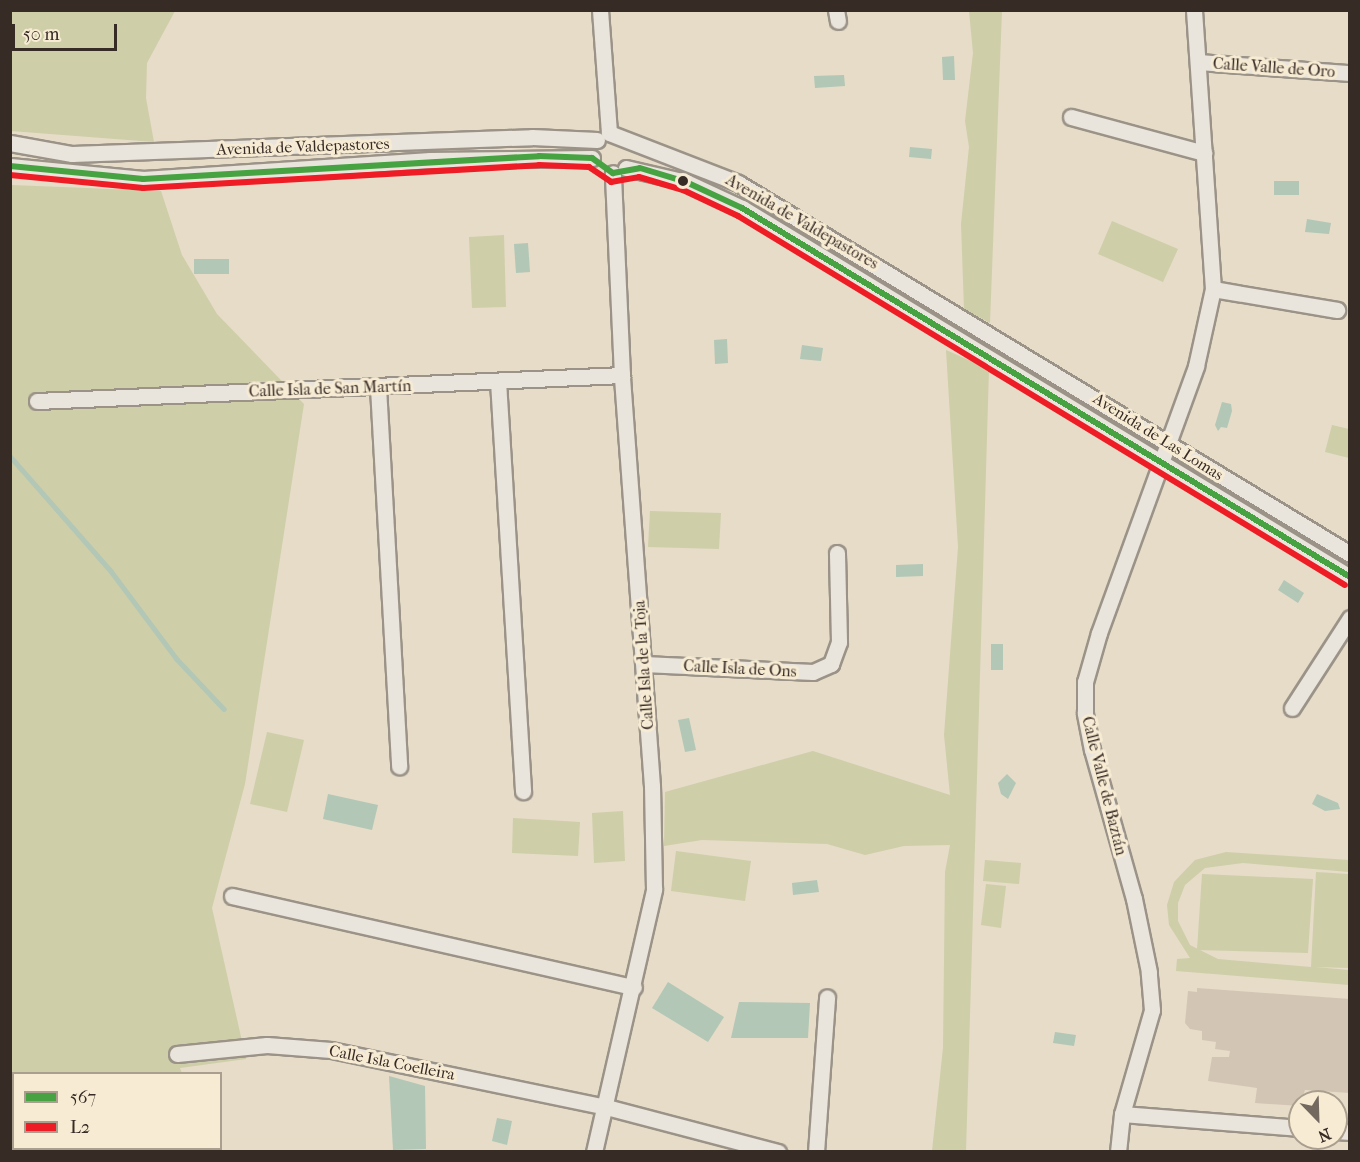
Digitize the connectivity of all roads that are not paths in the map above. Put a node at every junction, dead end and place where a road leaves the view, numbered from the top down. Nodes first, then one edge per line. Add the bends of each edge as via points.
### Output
1 (600, 10) edge
2 (1194, 10) edge
3 (1199, 62) junction
4 (1350, 73) edge
5 (1071, 117) dead end
6 (603, 136) junction
7 (628, 141) junction
8 (10, 143) edge
9 (1204, 153) junction
10 (592, 158) junction
11 (10, 166) edge
12 (619, 170) junction
13 (1213, 289) junction
14 (1337, 310) dead end
15 (968, 320) joint
16 (977, 350) joint
17 (622, 375) junction
18 (498, 381) junction
19 (378, 387) junction
20 (37, 401) dead end
21 (1169, 445) junction
22 (1164, 463) junction
23 (837, 553) dead end
24 (1350, 554) edge
25 (1350, 577) edge
26 (1350, 618) edge
27 (644, 664) junction
28 (1292, 708) dead end
29 (399, 766) dead end
30 (523, 791) dead end
31 (232, 896) dead end
32 (634, 987) junction
33 (827, 997) dead end
34 (177, 1054) dead end
35 (606, 1107) junction
36 (1122, 1114) junction
37 (1288, 1127) edge
38 (594, 1152) edge
39 (778, 1152) edge
40 (816, 1152) edge
41 (1118, 1152) edge

1 - 6 street
2 - 3 street, Calle Valle de Baztán
3 - 4 street, Calle Valle de Oro
3 - 9 street, Calle Valle de Baztán
5 - 9 street
6 - 7 street, Avenida de Valdepastores
6 - 8 street, Avenida de Valdepastores via 72,154
6 - 10 street
7 - 12 street, Calle Isla de la Toja via 632,155
7 - 15 street, Avenida de Valdepastores via 738,183
9 - 13 street, Calle Valle de Baztán
10 - 11 street, Avenida de Valdepastores via 430,160 143,179
10 - 12 street
12 - 16 street, Avenida de Valdepastores via 686,182 742,208
12 - 17 street, Calle Isla de la Toja
13 - 14 street
13 - 21 street, Calle Valle de Baztán via 1196,366
15 - 21 street, Avenida de Las Lomas
16 - 22 street, Avenida de Las Lomas
17 - 18 street, Calle Isla de San Martín
17 - 27 street, Calle Isla de la Toja
18 - 19 street, Calle Isla de San Martín
18 - 30 street
19 - 20 street, Calle Isla de San Martín
19 - 29 street
21 - 22 street, Calle Valle de Baztán
21 - 24 street, Avenida de Las Lomas
22 - 25 street, Avenida de Las Lomas
22 - 36 street, Calle Valle de Baztán via 1099,633 1085,682 1085,713 1092,750 1134,899 1149,972 1152,1010
23 - 27 street, Calle Isla de Ons via 839,642 831,664 813,672
26 - 28 street
27 - 32 street, Calle Isla de la Toja via 654,889
31 - 32 street
32 - 35 street, Calle Isla de la Toja
33 - 40 street
34 - 35 street, Calle Isla Coelleira via 267,1045 331,1050
35 - 38 street, Calle Isla de la Toja
35 - 39 street, Calle Isla Coelleira
36 - 37 street
36 - 41 street, Calle Valle de Baztán

